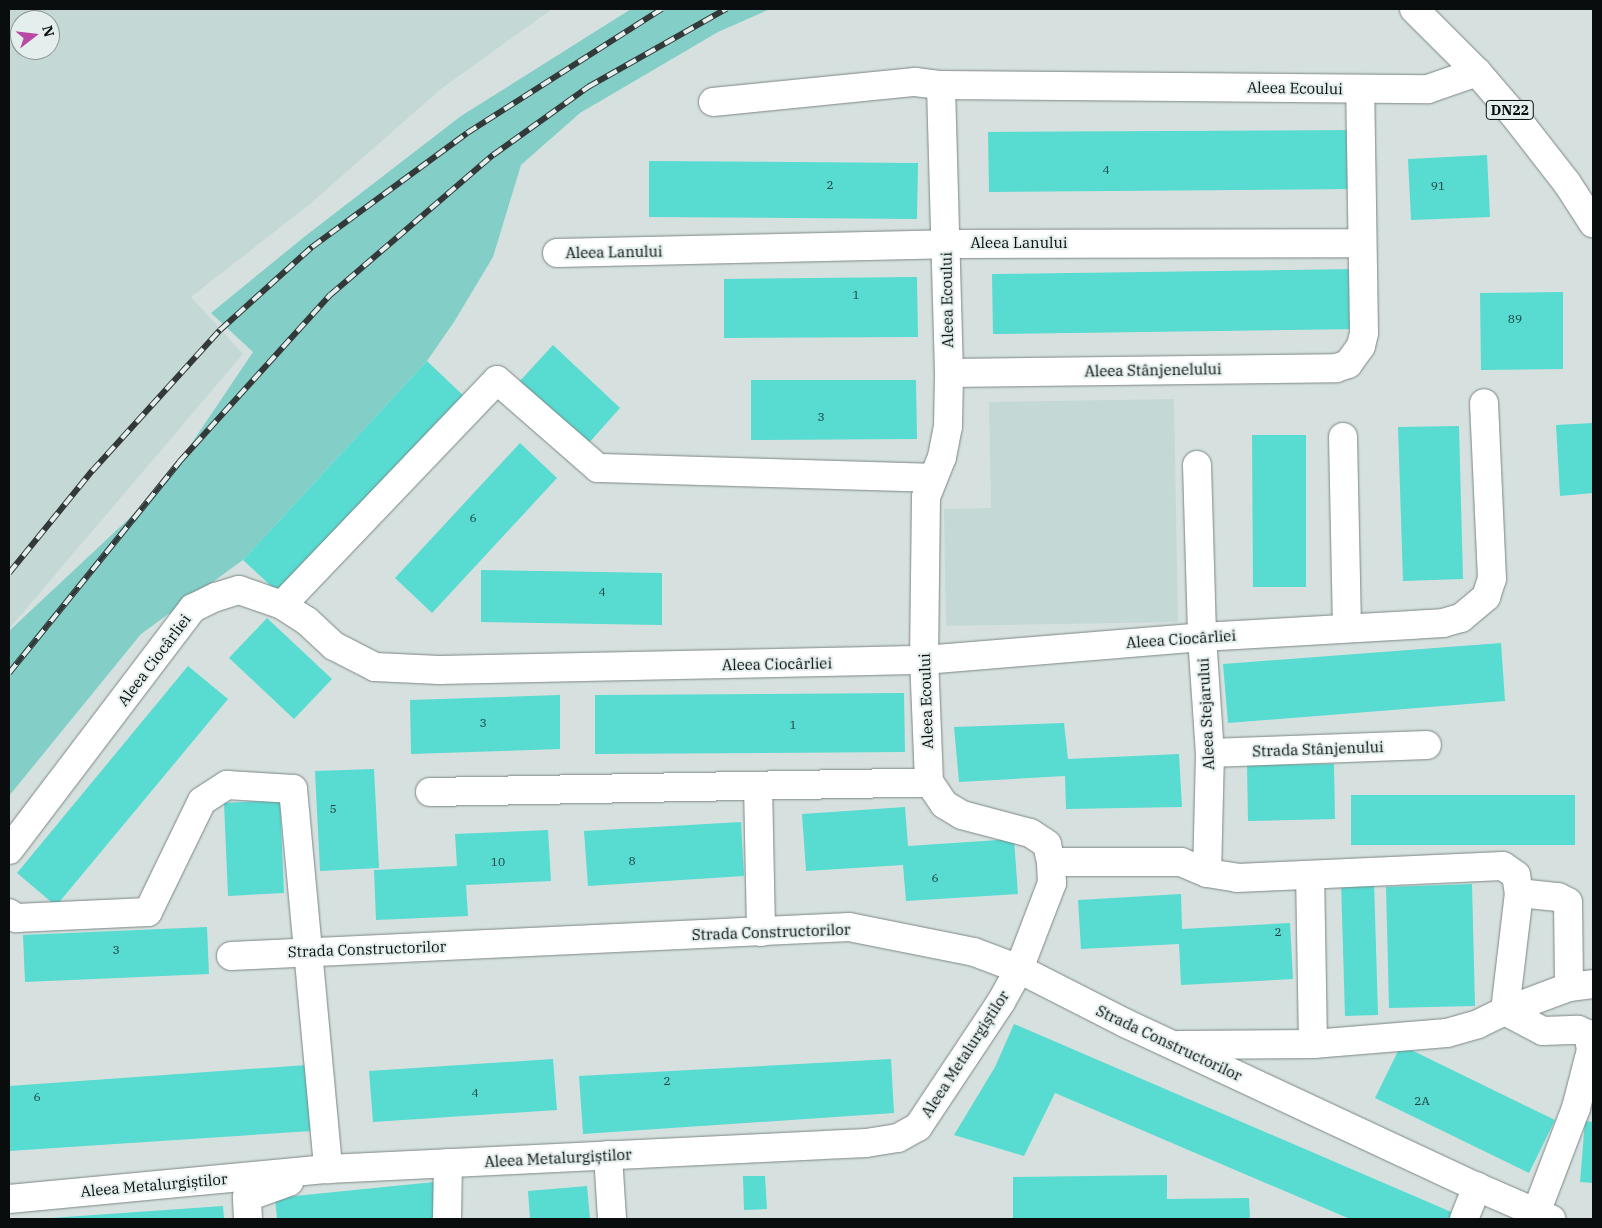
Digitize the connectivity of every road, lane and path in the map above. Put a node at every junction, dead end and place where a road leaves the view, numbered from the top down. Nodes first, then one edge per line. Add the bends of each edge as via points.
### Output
1 (1414, 9) edge
2 (1477, 72) junction
3 (941, 85) junction
4 (1360, 89) junction
5 (713, 102) dead end
6 (1593, 223) edge
7 (1362, 243) junction
8 (946, 244) junction
9 (557, 253) dead end
10 (949, 372) junction
11 (1484, 403) dead end
12 (1343, 437) dead end
13 (1197, 465) dead end
14 (932, 478) junction
15 (282, 605) junction
16 (1347, 628) junction
17 (1202, 637) junction
18 (924, 660) junction
19 (1427, 745) dead end
20 (1210, 753) junction
21 (929, 782) junction
22 (758, 786) junction
23 (430, 792) dead end
24 (9, 850) edge
25 (1051, 862) junction
26 (1207, 873) junction
27 (1310, 876) junction
28 (1519, 893) junction
29 (9, 913) edge
30 (761, 932) junction
31 (308, 952) junction
32 (231, 956) dead end
33 (1018, 968) junction
34 (1581, 986) edge
35 (1505, 1011) junction
36 (1313, 1044) junction
37 (1173, 1045) junction
38 (1584, 1109) edge
39 (608, 1155) junction
40 (448, 1163) junction
41 (328, 1169) junction
42 (1476, 1187) junction
43 (9, 1199) edge
44 (1544, 1216) edge
45 (248, 1219) edge
46 (447, 1219) edge
47 (612, 1219) edge
48 (1464, 1219) edge

1 - 2 street, DN22
2 - 4 street, Aleea Ecoului via 1428,89
2 - 6 street, DN22 via 1561,175
3 - 4 street, Aleea Ecoului
3 - 5 street via 915,82
3 - 8 street, Aleea Ecoului
4 - 7 street
7 - 8 street, Aleea Lanului
7 - 10 street, Aleea Stânjenelului via 1364,333 1355,357 1348,364 1336,368
8 - 9 street, Aleea Lanului
8 - 10 street, Aleea Ecoului
10 - 14 street, Aleea Ecoului via 948,427 942,458
11 - 16 street, Aleea Ciocârliei via 1492,579 1486,598 1461,618 1443,623
12 - 16 street
13 - 17 street, Aleea Stejarului
14 - 15 street via 598,468 497,380
14 - 18 street, Aleea Ecoului via 926,497
15 - 18 street, Aleea Ciocârliei via 307,621 334,646 375,667 438,670
15 - 24 street, Aleea Ciocârliei via 238,590 194,608
16 - 17 street, Aleea Ciocârliei
17 - 18 street, Aleea Ciocârliei
17 - 20 street, Aleea Stejarului
18 - 21 street, Aleea Ecoului
19 - 20 street, Strada Stânjenului
20 - 26 street, Aleea Stejarului
21 - 22 street
21 - 25 street via 944,804 962,815 1030,833 1047,844
22 - 23 street
22 - 30 street
25 - 26 street via 1181,862
25 - 33 street via 1052,883
26 - 27 street via 1238,878
27 - 28 street via 1502,866 1516,876
27 - 36 street
28 - 34 street via 1558,897 1568,902
28 - 35 street
29 - 31 street via 16,918 148,912 202,801 227,785 293,789
30 - 31 street, Strada Constructorilor
30 - 33 street, Strada Constructorilor via 849,927 974,952
31 - 32 street, Strada Constructorilor
31 - 41 street
33 - 37 street, Strada Constructorilor
33 - 39 street, Aleea Metalurgiștilor via 1001,1002 918,1127 898,1138 866,1143
34 - 35 street
35 - 36 street via 1478,1024 1447,1033
35 - 38 street via 1543,1031 1578,1030 1588,1034 1591,1050
36 - 37 street
37 - 42 street, Strada Constructorilor
38 - 44 street
39 - 40 street, Aleea Metalurgiștilor
39 - 47 street
40 - 41 street, Aleea Metalurgiștilor
40 - 46 street
41 - 43 street, Aleea Metalurgiștilor
41 - 45 street via 247,1197
42 - 44 street, Strada Constructorilor
42 - 48 street

